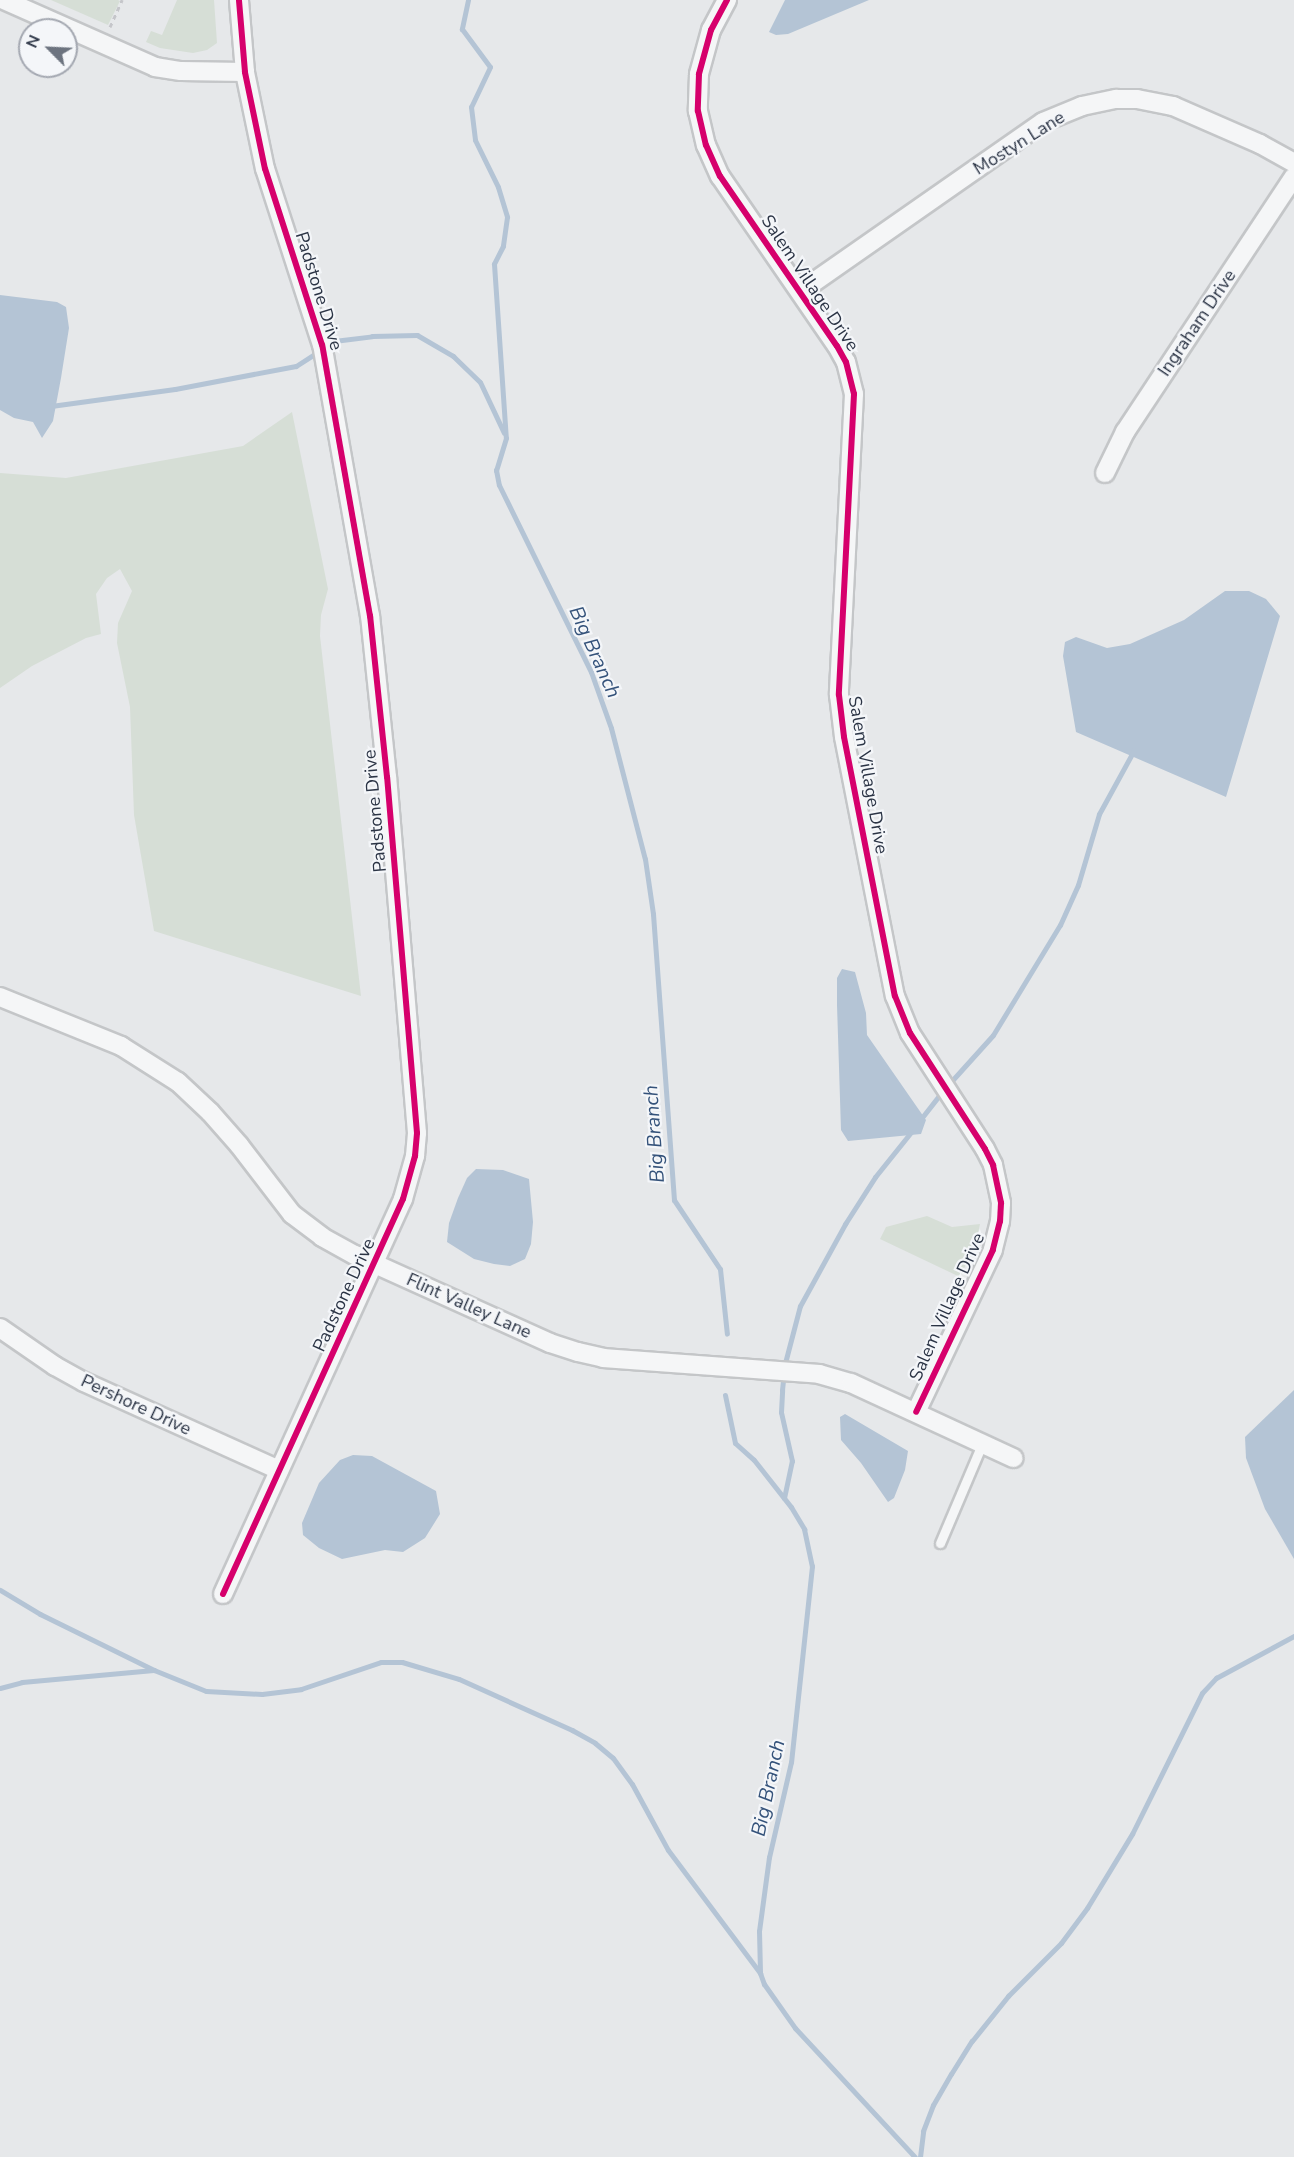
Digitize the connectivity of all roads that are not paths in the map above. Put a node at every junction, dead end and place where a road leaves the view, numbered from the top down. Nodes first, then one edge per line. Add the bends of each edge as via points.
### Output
1 (4, 0) edge
2 (239, 0) edge
3 (727, 0) edge
4 (245, 72) junction
5 (1294, 163) edge
6 (1294, 177) edge
7 (801, 291) junction
8 (1106, 473) dead end
9 (0, 998) edge
10 (375, 1264) junction
11 (0, 1328) edge
12 (916, 1412) junction
13 (982, 1444) junction
14 (1012, 1458) dead end
15 (279, 1470) junction
16 (940, 1543) dead end
17 (223, 1594) dead end

1 - 4 street via 154,67
2 - 4 street, Padstone Drive
3 - 7 street, Salem Village Drive via 703,51 698,92 701,127 720,176
4 - 10 street, Padstone Drive via 265,169 322,345 371,627 417,1112 410,1177
5 - 7 street, Mostyn Lane via 1173,106 1116,99 1082,106 1043,123
6 - 8 street, Ingraham Drive via 1125,432
7 - 12 street, Salem Village Drive via 846,362 854,394 839,695 895,996 910,1033 986,1149 1001,1203 993,1250
9 - 10 street, Flint Valley Lane via 121,1046 163,1072 210,1112 292,1214 322,1237
10 - 12 street, Flint Valley Lane via 578,1352 603,1358 819,1374 851,1383
10 - 15 street, Padstone Drive
11 - 15 street, Pershore Drive via 84,1382
12 - 13 street, Flint Valley Lane
13 - 14 street, Flint Valley Lane
13 - 16 lane
15 - 17 street, Padstone Drive

